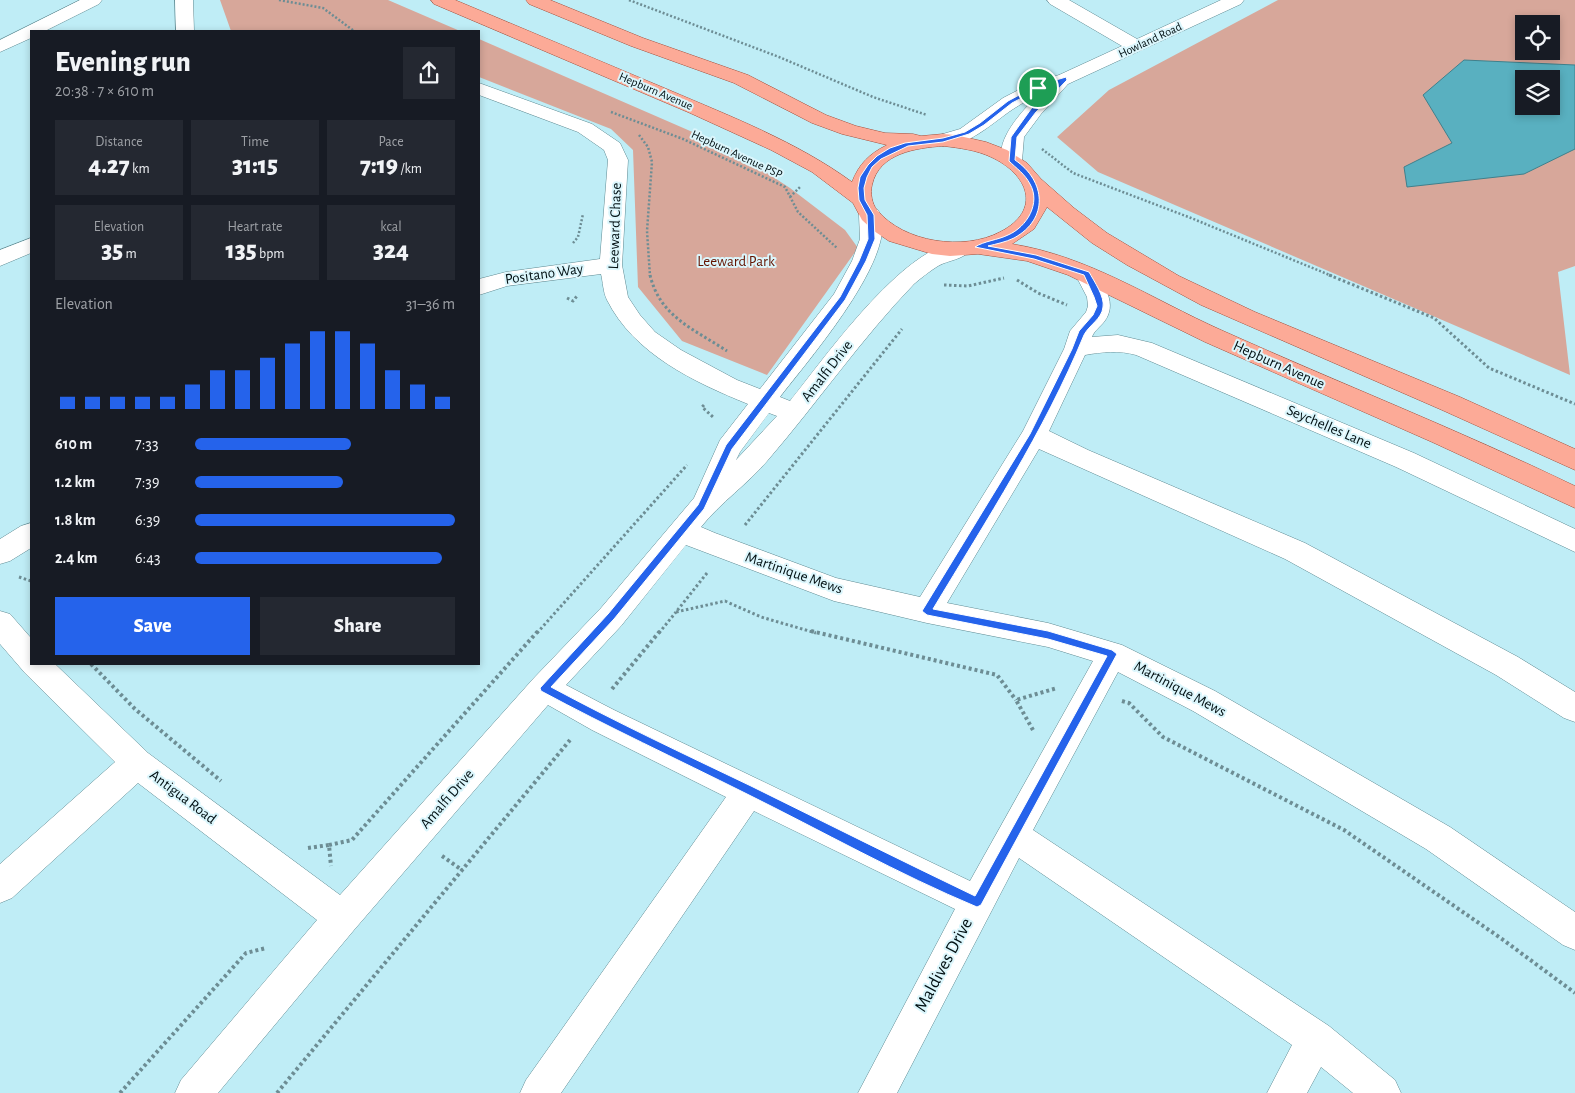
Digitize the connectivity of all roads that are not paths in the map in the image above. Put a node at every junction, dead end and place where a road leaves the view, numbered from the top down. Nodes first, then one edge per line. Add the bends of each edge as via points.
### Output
1 (93, 0) edge
2 (184, 0) edge
3 (440, 0) edge
4 (535, 0) edge
5 (1056, 0) edge
6 (1235, 0) edge
7 (33, 30) edge
8 (185, 30) edge
9 (30, 32) edge
10 (1136, 46) junction
11 (0, 47) edge
12 (1066, 79) junction
13 (480, 89) edge
14 (934, 141) junction
15 (1012, 161) junction
16 (1034, 184) junction
17 (866, 207) junction
18 (30, 245) edge
19 (969, 248) junction
20 (0, 259) edge
21 (610, 265) junction
22 (1086, 274) junction
23 (480, 287) edge
24 (1076, 349) junction
25 (765, 401) junction
26 (794, 413) junction
27 (1034, 435) junction
28 (1575, 460) edge
29 (1575, 498) edge
30 (692, 518) junction
31 (30, 535) edge
32 (1575, 541) edge
33 (0, 553) edge
34 (927, 611) junction
35 (0, 623) edge
36 (1112, 654) junction
37 (30, 658) edge
38 (36, 665) edge
39 (544, 688) junction
40 (1575, 708) edge
41 (137, 762) junction
42 (749, 790) junction
43 (1013, 835) junction
44 (0, 886) edge
45 (977, 902) junction
46 (342, 918) junction
47 (1575, 933) edge
48 (1316, 1039) junction
49 (194, 1093) edge
50 (539, 1093) edge
51 (877, 1093) edge
52 (1286, 1093) edge
53 (1382, 1093) edge

1 - 7 street
2 - 8 street
3 - 17 main road, Hepburn Avenue via 778,146 819,168
4 - 14 main road via 741,80 818,119 849,130 885,139
5 - 10 street
6 - 10 street, Howland Road
9 - 11 street
10 - 12 street, Howland Road
12 - 14 street, Howland Road via 1010,102 967,133
12 - 15 street, Howland Road via 1034,110 1014,137
13 - 21 street, Leeward Chase via 585,128 613,147 618,160
14 - 15 main road via 981,146
14 - 17 main road via 892,150 874,162 861,188
15 - 16 main road
16 - 19 main road via 1036,207 1023,228 1011,237
16 - 28 main road, Hepburn Avenue via 1058,208 1125,255 1177,286 1426,392
17 - 19 main road via 885,228 906,239 941,248
17 - 25 street, Amalfi Drive via 871,239 863,261 843,298
18 - 20 street
19 - 22 main road, Hepburn Avenue via 1009,250
19 - 26 street, Amalfi Drive via 931,260 910,276 876,310
21 - 23 street, Positano Way via 506,279
21 - 25 street, Leeward Chase via 617,298 647,338 723,384
22 - 24 street via 1100,306 1096,316 1082,331
22 - 29 main road, Hepburn Avenue via 1183,322 1506,464
24 - 27 street
24 - 32 street, Seychelles Lane via 1119,342 1144,349 1406,460
25 - 26 street, Leeward Chase
25 - 30 street, Amalfi Drive via 729,447
26 - 30 street, Amalfi Drive via 754,459
27 - 34 street
27 - 40 street via 1295,551 1507,666
30 - 34 street, Martinique Mews via 726,549 834,589
30 - 39 street, Amalfi Drive via 611,617
31 - 33 street
34 - 36 street, Martinique Mews via 1048,635
35 - 37 street
36 - 43 street, Maldives Drive
36 - 47 street, Martinique Mews via 1204,701 1438,838
38 - 41 street, Antigua Road
39 - 42 street
39 - 46 street, Amalfi Drive
41 - 44 street
41 - 46 street, Antigua Road
42 - 45 street
42 - 50 street
43 - 45 street, Maldives Drive
43 - 48 street
45 - 51 street, Maldives Drive
46 - 49 street, Amalfi Drive
48 - 52 street
48 - 53 street

